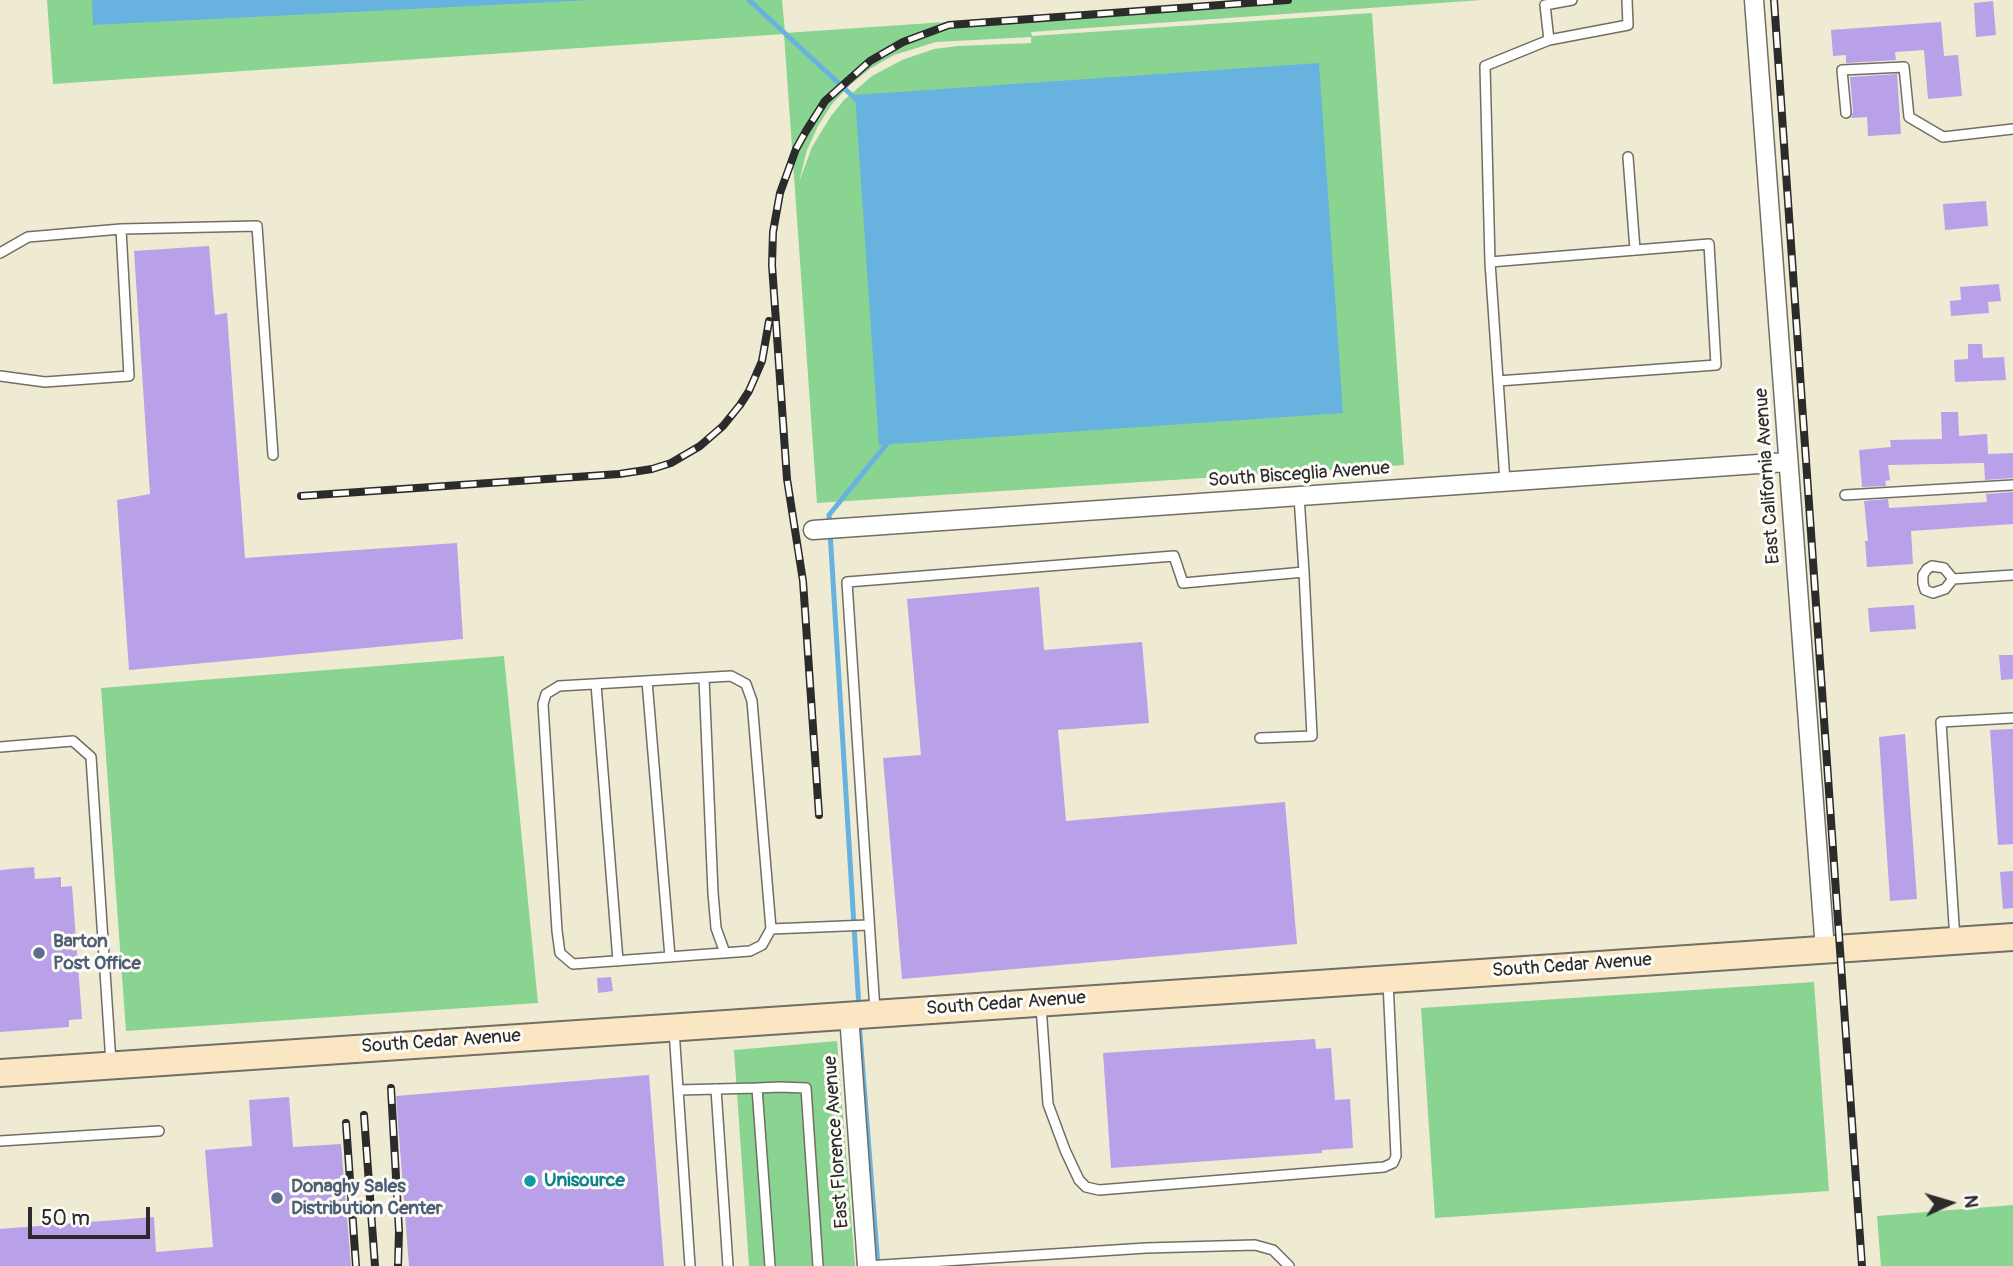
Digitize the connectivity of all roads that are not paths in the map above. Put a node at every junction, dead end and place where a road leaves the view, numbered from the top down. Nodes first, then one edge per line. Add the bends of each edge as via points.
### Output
1 (1572, 0) edge
2 (1627, 0) edge
3 (1754, 0) edge
4 (1549, 40) junction
5 (1846, 113) dead end
6 (2013, 129) edge
7 (1628, 157) dead end
8 (121, 229) junction
9 (1635, 250) junction
10 (0, 253) edge
11 (1490, 262) junction
12 (0, 376) edge
13 (1499, 381) junction
14 (273, 455) dead end
15 (1787, 462) junction
16 (1505, 482) junction
17 (2013, 485) edge
18 (1845, 495) dead end
19 (1299, 496) junction
20 (813, 530) dead end
21 (1304, 572) junction
22 (2013, 575) edge
23 (1953, 579) dead end
24 (705, 678) junction
25 (647, 681) junction
26 (596, 684) junction
27 (2013, 718) edge
28 (1260, 738) dead end
29 (0, 747) edge
30 (868, 925) junction
31 (771, 929) junction
32 (2013, 937) edge
33 (1955, 942) junction
34 (1825, 950) junction
35 (724, 953) junction
36 (670, 957) junction
37 (618, 961) junction
38 (1388, 979) junction
39 (1041, 1002) junction
40 (862, 1014) junction
41 (673, 1026) junction
42 (111, 1065) junction
43 (0, 1073) edge
44 (757, 1088) junction
45 (716, 1089) junction
46 (678, 1090) junction
47 (159, 1131) dead end
48 (0, 1141) edge
49 (989, 1262) edge
50 (935, 1264) edge
51 (690, 1266) edge
52 (728, 1266) edge
53 (770, 1266) edge
54 (818, 1266) edge
55 (867, 1266) edge
56 (1289, 1266) edge

1 - 4 lane via 1545,5
2 - 4 lane via 1629,25
3 - 15 street, East California Avenue
4 - 11 lane via 1485,66
5 - 6 lane via 1842,70 1903,67 1909,117 1943,136
7 - 9 lane
8 - 10 lane via 28,237
8 - 12 lane via 129,376 45,382
8 - 14 lane via 257,226
9 - 11 lane
9 - 13 lane via 1709,244 1716,365
11 - 13 lane
13 - 16 lane
15 - 16 street, South Bisceglia Avenue
15 - 34 street, East California Avenue
16 - 19 street, South Bisceglia Avenue
17 - 18 lane
19 - 20 street, South Bisceglia Avenue
19 - 21 lane
21 - 28 lane via 1312,736
21 - 30 lane via 1183,583 1174,556 847,582
22 - 23 lane
24 - 25 lane
24 - 31 lane via 732,676 746,684 752,701
24 - 35 lane via 713,893
25 - 26 lane
25 - 36 lane
26 - 37 lane
26 - 37 lane via 559,686 546,694 543,704 557,931 560,953 573,964
27 - 33 lane via 1941,722
29 - 42 lane via 73,741 92,757
30 - 31 lane
30 - 40 lane
31 - 35 lane via 762,945
32 - 33 main road, South Cedar Avenue
33 - 34 main road, South Cedar Avenue
34 - 38 main road, South Cedar Avenue
35 - 36 lane
36 - 37 lane
38 - 39 main road, South Cedar Avenue
38 - 39 lane via 1393,1163 1098,1190 1079,1180 1048,1104
39 - 40 main road, South Cedar Avenue
40 - 41 main road, South Cedar Avenue
40 - 55 street, East Florence Avenue
41 - 42 main road, South Cedar Avenue
41 - 46 lane
42 - 43 main road, South Cedar Avenue
44 - 45 lane
44 - 53 lane
44 - 54 lane via 806,1088
45 - 46 lane
45 - 52 lane
46 - 51 lane
47 - 48 lane
49 - 50 lane
49 - 56 lane via 1146,1248 1255,1245 1273,1250
50 - 55 lane

